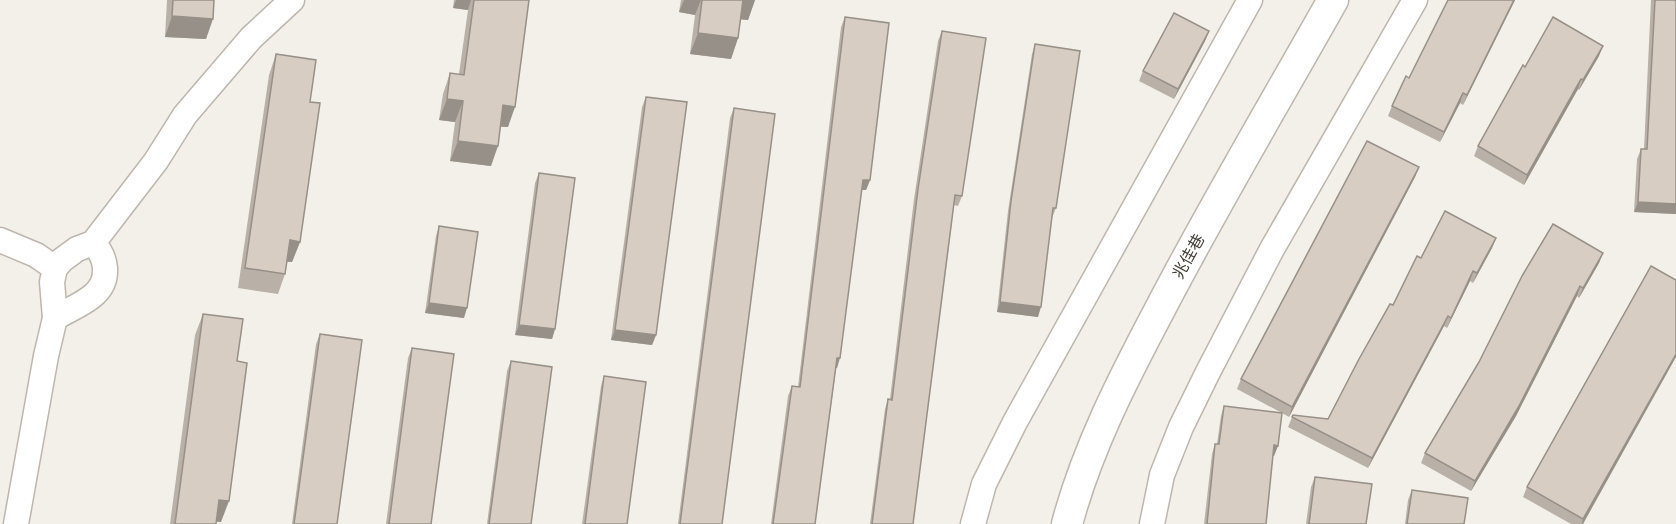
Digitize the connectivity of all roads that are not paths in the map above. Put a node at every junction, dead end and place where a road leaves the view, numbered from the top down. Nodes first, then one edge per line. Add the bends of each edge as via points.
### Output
1 (292, 0) edge
2 (1250, 0) edge
3 (1333, 0) edge
4 (1415, 0) edge
5 (0, 240) edge
6 (93, 243) junction
7 (55, 268) junction
8 (55, 318) junction
9 (16, 524) edge
10 (973, 524) edge
11 (1067, 524) edge
12 (1152, 524) edge

1 - 6 street via 251,39 185,115 156,161
2 - 10 street via 1015,422 984,484
3 - 11 street, 兆佳巷 via 1188,255 1127,372 1093,447
4 - 12 street via 1272,249 1208,372 1162,475
5 - 7 street
6 - 7 street via 77,249
6 - 8 street via 104,261 103,284 91,298
7 - 8 street
8 - 9 street

